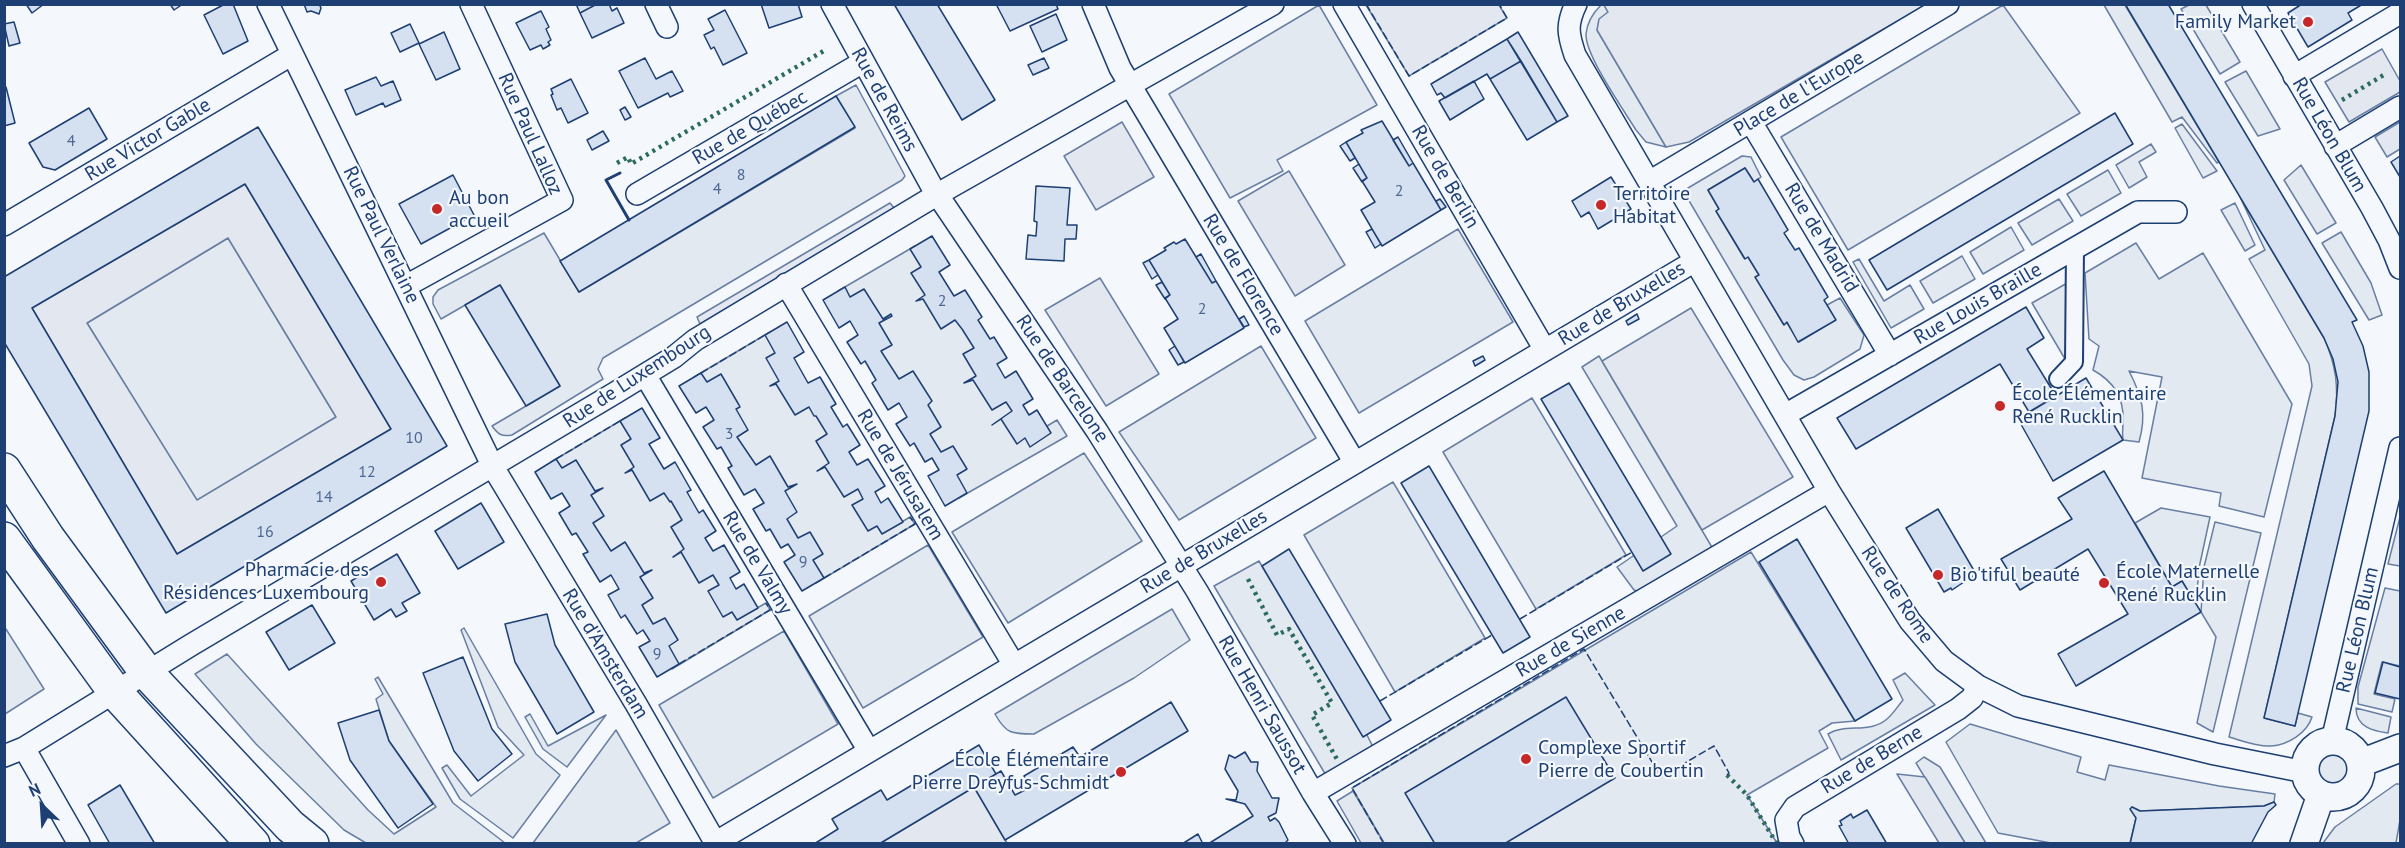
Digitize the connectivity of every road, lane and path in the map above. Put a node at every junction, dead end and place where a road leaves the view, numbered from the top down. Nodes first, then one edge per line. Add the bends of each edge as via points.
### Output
1 (268, 4) edge
2 (471, 4) edge
3 (656, 4) edge
4 (832, 4) edge
5 (1093, 4) edge
6 (1273, 4) edge
7 (1344, 4) edge
8 (1575, 4) edge
9 (1948, 4) edge
10 (2253, 4) edge
11 (2400, 13) edge
12 (667, 27) dead end
13 (291, 55) junction
14 (863, 62) junction
15 (2294, 76) junction
16 (1131, 87) junction
17 (2400, 108) edge
18 (1751, 122) junction
19 (2335, 146) junction
20 (1649, 182) junction
21 (637, 194) dead end
22 (938, 194) junction
23 (2176, 212) dead end
24 (4, 225) edge
25 (2075, 248) junction
26 (1695, 261) junction
27 (2400, 268) edge
28 (786, 284) junction
29 (406, 286) junction
30 (1545, 350) junction
31 (1890, 355) junction
32 (645, 375) junction
33 (2058, 379) dead end
34 (1785, 415) junction
35 (2400, 448) edge
36 (1355, 463) junction
37 (494, 467) junction
38 (4, 470) edge
39 (1829, 491) junction
40 (4, 539) edge
41 (1181, 566) junction
42 (1014, 665) junction
43 (147, 673) junction
44 (1978, 686) junction
45 (115, 692) junction
46 (2332, 741) junction
47 (24, 748) junction
48 (2400, 748) edge
49 (869, 751) junction
50 (4, 756) edge
51 (2361, 763) junction
52 (2305, 772) junction
53 (1313, 793) junction
54 (2321, 795) junction
55 (79, 843) edge
56 (253, 843) edge
57 (312, 843) edge
58 (714, 843) edge
59 (1345, 843) edge
60 (1793, 843) edge
61 (2304, 843) edge

1 - 13 street, Rue Paul Verlaine
2 - 29 street, Rue Paul Lalloz via 562,200
3 - 12 street
4 - 14 street, Rue de Reims
5 - 16 street, Rue de Florence
6 - 16 street
7 - 30 street, Rue de Berlin
8 - 20 street via 1568,20 1575,55
9 - 18 street, Place de l'Europe
10 - 15 street, Rue Léon Blum
11 - 15 street
13 - 24 street, Rue Victor Gable
13 - 29 street, Rue Paul Verlaine
14 - 21 street, Rue de Québec
14 - 22 street, Rue de Reims
15 - 19 street, Rue Léon Blum
16 - 22 street, Rue de Luxembourg
16 - 36 street, Rue de Florence
17 - 19 street
18 - 20 street, Place de l'Europe
18 - 31 street, Rue de Madrid
19 - 27 street, Rue Léon Blum via 2372,208
20 - 26 street
22 - 28 street, Rue de Luxembourg
22 - 41 street, Rue de Barcelone via 1097,431
23 - 25 street, Rue Louis Braille via 2138,212
25 - 31 street, Rue Louis Braille
25 - 33 street via 2074,362
26 - 30 street, Rue de Bruxelles
26 - 34 street, Rue de Rome
28 - 32 street, Rue de Luxembourg
28 - 42 street, Rue de Jérusalem
29 - 37 street, Rue Paul Verlaine
30 - 36 street, Rue de Bruxelles
31 - 34 street, Rue Louis Braille
32 - 37 street, Rue de Luxembourg
32 - 49 street, Rue de Valmy
34 - 39 street, Rue de Rome
35 - 46 street, Rue Léon Blum
36 - 41 street, Rue de Bruxelles
37 - 43 street, Rue de Luxembourg
37 - 58 street, Rue d'Amsterdam
38 - 43 main road via 48,538
39 - 44 street, Rue de Rome via 1910,621 1944,661
39 - 53 street, Rue de Sienne
40 - 45 main road
41 - 42 street, Rue de Bruxelles
41 - 53 street, Rue Henri Saussot
42 - 49 street, Rue de Bruxelles
43 - 45 street, Rue de Luxembourg
43 - 57 main road via 290,826
44 - 52 street, Rue de Rome via 2018,706
44 - 60 street, Rue de Berne via 1972,698 1958,709 1795,807 1786,820
45 - 47 street, Rue de Luxembourg
45 - 56 main road
46 - 51 street via 2348,745
46 - 52 street via 2315,748
47 - 50 street, Rue de Luxembourg
47 - 55 street
48 - 51 street
49 - 58 street, Rue de Bruxelles
51 - 54 street via 2361,774 2353,789 2338,797
52 - 54 street via 2313,789
53 - 59 street, Rue Henri Saussot
54 - 61 street

